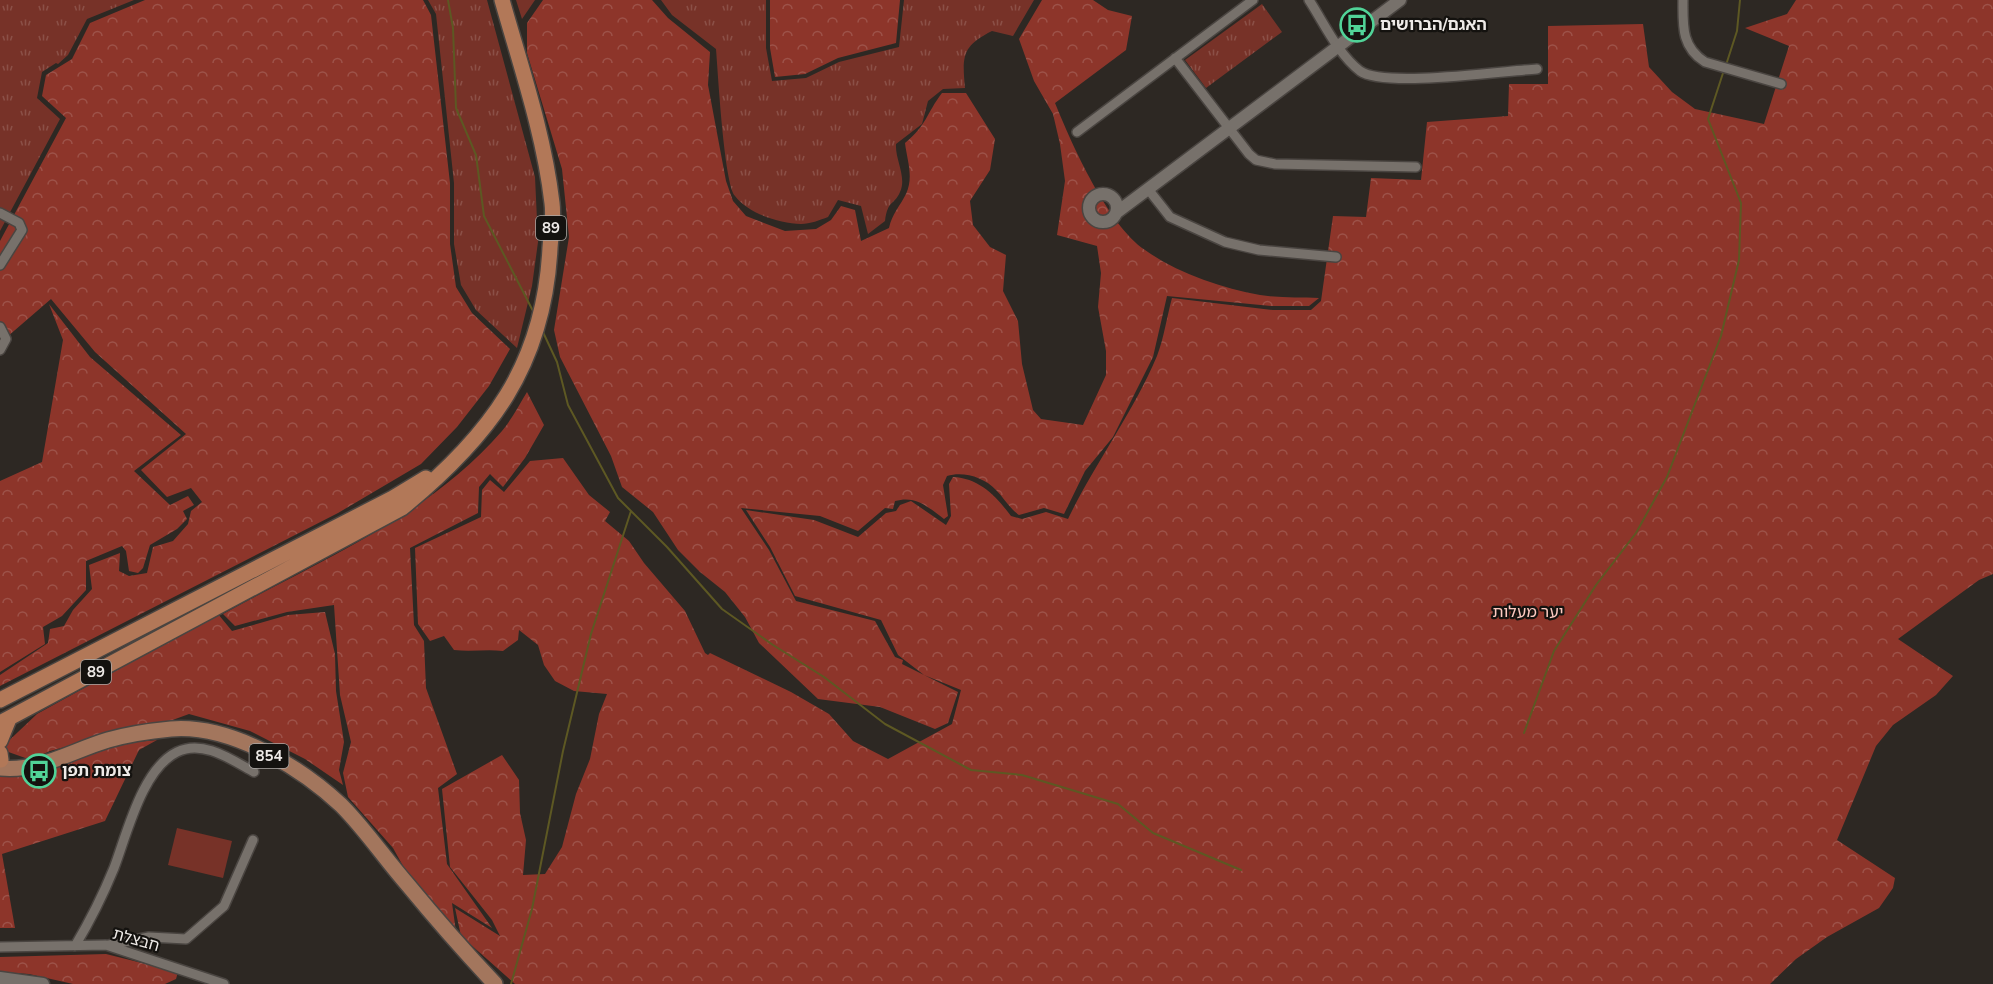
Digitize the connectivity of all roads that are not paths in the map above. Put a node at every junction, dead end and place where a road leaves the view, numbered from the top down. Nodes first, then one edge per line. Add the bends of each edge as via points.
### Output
1 (502, 0) edge
2 (1253, 0) edge
3 (1309, 0) edge
4 (1400, 0) edge
5 (1683, 0) edge
6 (1339, 46) junction
7 (1175, 58) junction
8 (1537, 69) dead end
9 (1781, 84) dead end
10 (1229, 129) junction
11 (1077, 132) dead end
12 (1416, 167) dead end
13 (1148, 189) junction
14 (1111, 197) junction
15 (1136, 198) junction
16 (0, 213) edge
17 (1116, 213) junction
18 (1336, 257) dead end
19 (0, 265) edge
20 (0, 327) edge
21 (0, 350) edge
22 (471, 443) junction
23 (0, 700) edge
24 (4, 721) edge
25 (0, 741) edge
26 (0, 760) edge
27 (254, 772) dead end
28 (253, 840) dead end
29 (438, 920) junction
30 (106, 945) junction
31 (75, 946) junction
32 (0, 947) edge
33 (0, 978) edge
34 (41, 984) edge
35 (224, 984) edge
36 (495, 984) edge
37 (506, 984) edge

1 - 22 highway, 89 via 542,142 552,205 549,270 526,358 505,402
2 - 7 street
3 - 6 street
4 - 6 street
5 - 9 street via 1683,32 1696,56
6 - 8 street via 1359,70 1379,79
6 - 10 street
7 - 10 street
7 - 11 street
10 - 12 street via 1249,154 1264,162
10 - 13 street
13 - 15 street
13 - 18 street via 1170,217 1225,242 1259,250
14 - 15 street
14 - 17 street
14 - 17 street via 1103,194 1094,198 1090,210 1102,222
15 - 17 street
16 - 19 street via 19,223 22,230
20 - 21 street via 6,339
22 - 23 highway, 89 via 393,498
22 - 24 highway, 89 via 402,508
24 - 25 highway
26 - 29 main road, 854 via 42,766 107,740 152,730 194,730 229,738 297,772 340,805
27 - 31 street via 223,755 196,749 177,752 161,764 134,814 96,910
28 - 30 street via 224,906 186,939 150,937
29 - 36 main road, 854
29 - 37 main road, 854
30 - 31 street, חבצלת
30 - 35 street, חבצלת
31 - 32 street, חבצלת
33 - 34 street

